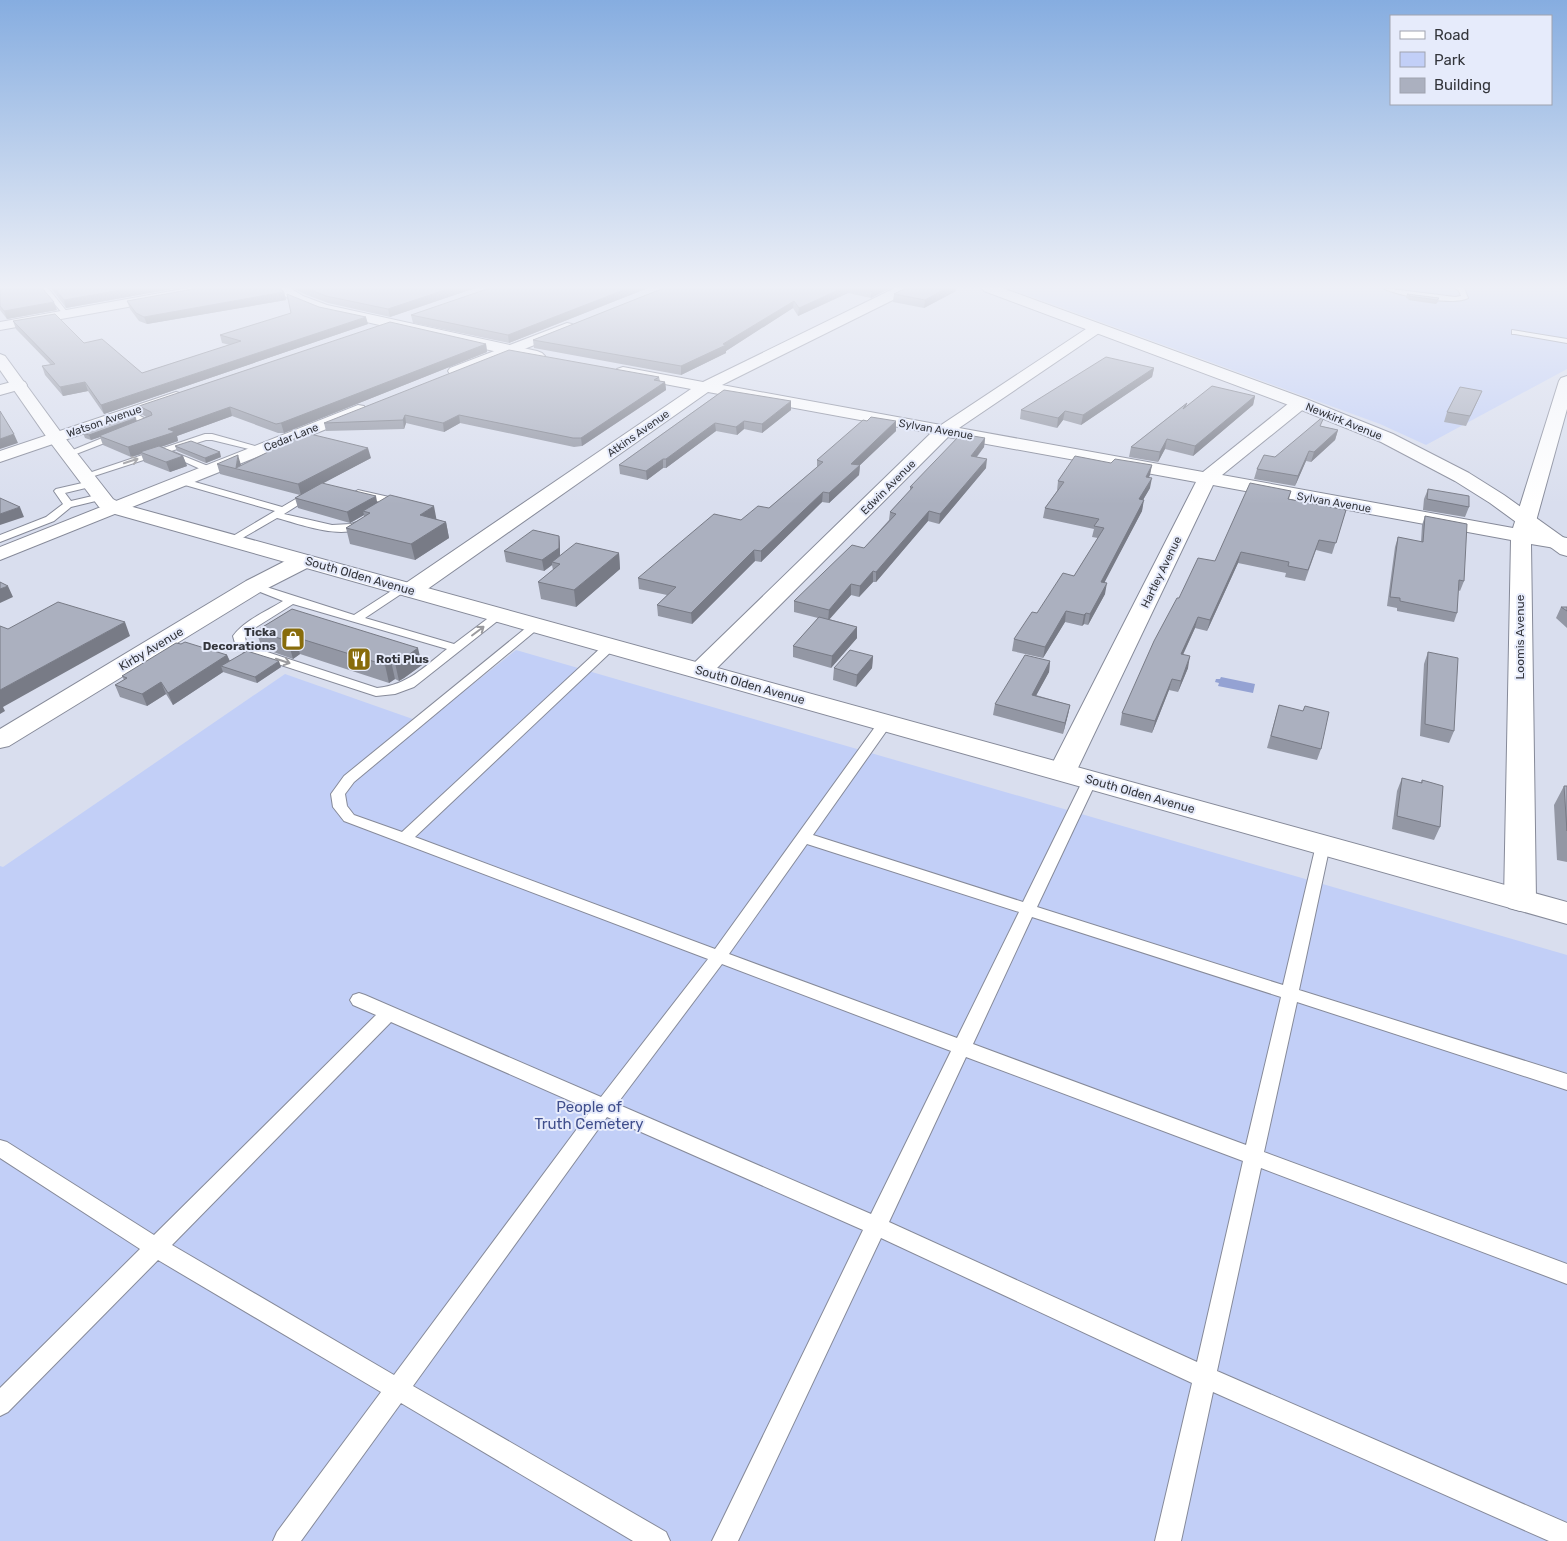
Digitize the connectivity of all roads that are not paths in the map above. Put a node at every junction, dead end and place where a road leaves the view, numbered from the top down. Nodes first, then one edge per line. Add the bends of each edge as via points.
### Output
1 (1, 360) edge
2 (483, 360) edge
3 (760, 360) edge
4 (1049, 360) edge
5 (1183, 360) edge
6 (605, 368) edge
7 (443, 376) edge
8 (1567, 381) edge
9 (19, 385) junction
10 (705, 387) junction
11 (0, 390) edge
12 (194, 391) edge
13 (1300, 403) junction
14 (370, 405) edge
15 (128, 413) junction
16 (131, 430) edge
17 (945, 430) junction
18 (122, 434) edge
19 (56, 438) junction
20 (261, 449) junction
21 (163, 451) junction
22 (68, 454) junction
23 (0, 457) edge
24 (210, 470) junction
25 (1207, 478) junction
26 (181, 481) junction
27 (318, 490) edge
28 (98, 491) junction
29 (349, 491) edge
30 (68, 505) junction
31 (280, 513) junction
32 (59, 523) junction
33 (1523, 528) junction
34 (0, 539) edge
35 (232, 541) junction
36 (1564, 545) edge
37 (0, 554) edge
38 (303, 560) junction
39 (254, 586) junction
40 (407, 589) junction
41 (292, 600) junction
42 (499, 615) junction
43 (357, 618) junction
44 (536, 625) junction
45 (610, 646) junction
46 (456, 648) junction
47 (700, 671) junction
48 (885, 723) junction
49 (0, 740) edge
50 (1062, 772) junction
51 (1090, 780) junction
52 (802, 838) junction
53 (404, 839) junction
54 (1323, 846) junction
55 (1520, 900) junction
56 (1028, 910) junction
57 (1567, 914) edge
58 (719, 956) junction
59 (1289, 993) junction
60 (359, 1000) dead end
61 (389, 1013) junction
62 (963, 1047) junction
63 (1567, 1082) edge
64 (604, 1107) junction
65 (0, 1148) edge
66 (1253, 1157) junction
67 (876, 1226) junction
68 (157, 1248) junction
69 (1567, 1274) edge
70 (1205, 1377) junction
71 (398, 1389) junction
72 (0, 1404) edge
73 (1567, 1536) edge
74 (286, 1541) edge
75 (657, 1541) edge
76 (725, 1541) edge
77 (1168, 1541) edge

1 - 9 street
2 - 7 street
3 - 10 street, Atkins Avenue
4 - 17 street, Edwin Avenue
5 - 13 street, Newkirk Avenue
6 - 10 street, Sylvan Avenue
8 - 33 street, Loomis Avenue
9 - 11 street
9 - 19 street
10 - 17 street, Sylvan Avenue
10 - 40 street, Atkins Avenue
12 - 15 street, Watson Avenue
13 - 25 street, Hartley Avenue
13 - 33 street, Newkirk Avenue via 1349,421 1425,457 1474,485
14 - 20 street, Cedar Lane
15 - 16 lane via 149,423
15 - 19 street, Watson Avenue
17 - 25 street, Sylvan Avenue
17 - 47 street, Edwin Avenue
18 - 22 lane
19 - 22 street
19 - 23 street, Watson Avenue
20 - 21 lane via 204,437
20 - 24 street, Cedar Lane
21 - 24 lane
28 -> 21 lane
22 - 28 street
24 - 26 street, Cedar Lane
25 - 33 street, Sylvan Avenue
25 - 50 street, Hartley Avenue
26 - 28 street, Cedar Lane
26 - 31 lane
27 - 31 lane
28 - 30 lane
28 - 30 lane via 59,491
28 - 32 street, Cedar Lane
28 - 35 street, South Olden Avenue
29 - 31 lane via 392,503 356,527 338,529
30 - 32 lane
31 - 35 lane
32 - 34 lane
32 - 37 street, Cedar Lane
33 - 36 street, Sylvan Avenue
33 - 55 street, Loomis Avenue
35 - 38 street, South Olden Avenue
38 - 39 street, Kirby Avenue
38 - 40 street, South Olden Avenue
39 - 41 lane
39 - 49 street, Kirby Avenue
40 - 42 street, South Olden Avenue
40 - 43 lane
41 - 43 lane
41 -> 46 lane via 249,627 239,636 240,644 376,692 410,684
42 - 44 street, South Olden Avenue
46 -> 42 lane
43 - 46 lane
44 - 45 street, South Olden Avenue
44 - 53 lane via 349,779 338,794 340,807 350,818
45 - 47 street, South Olden Avenue
45 - 53 lane
47 - 48 street, South Olden Avenue
48 - 50 street, South Olden Avenue
48 - 52 lane
50 - 51 street, South Olden Avenue
51 - 54 street, South Olden Avenue
51 - 56 lane
52 - 56 lane
52 - 58 lane
53 - 58 lane
54 - 55 street, South Olden Avenue
54 - 59 lane
55 - 57 street, South Olden Avenue
56 - 59 lane
56 - 62 lane
58 - 62 lane
58 - 64 lane
59 - 63 lane
59 - 66 lane
60 - 61 lane
61 - 64 lane
61 - 68 lane
62 - 66 lane
62 - 67 lane
64 - 67 lane
64 - 71 lane
65 - 68 lane
66 - 69 lane
66 - 70 lane
67 - 70 lane
67 - 76 lane
68 - 71 lane
68 - 72 lane
70 - 73 lane
70 - 77 lane
71 - 74 lane
71 - 75 lane

